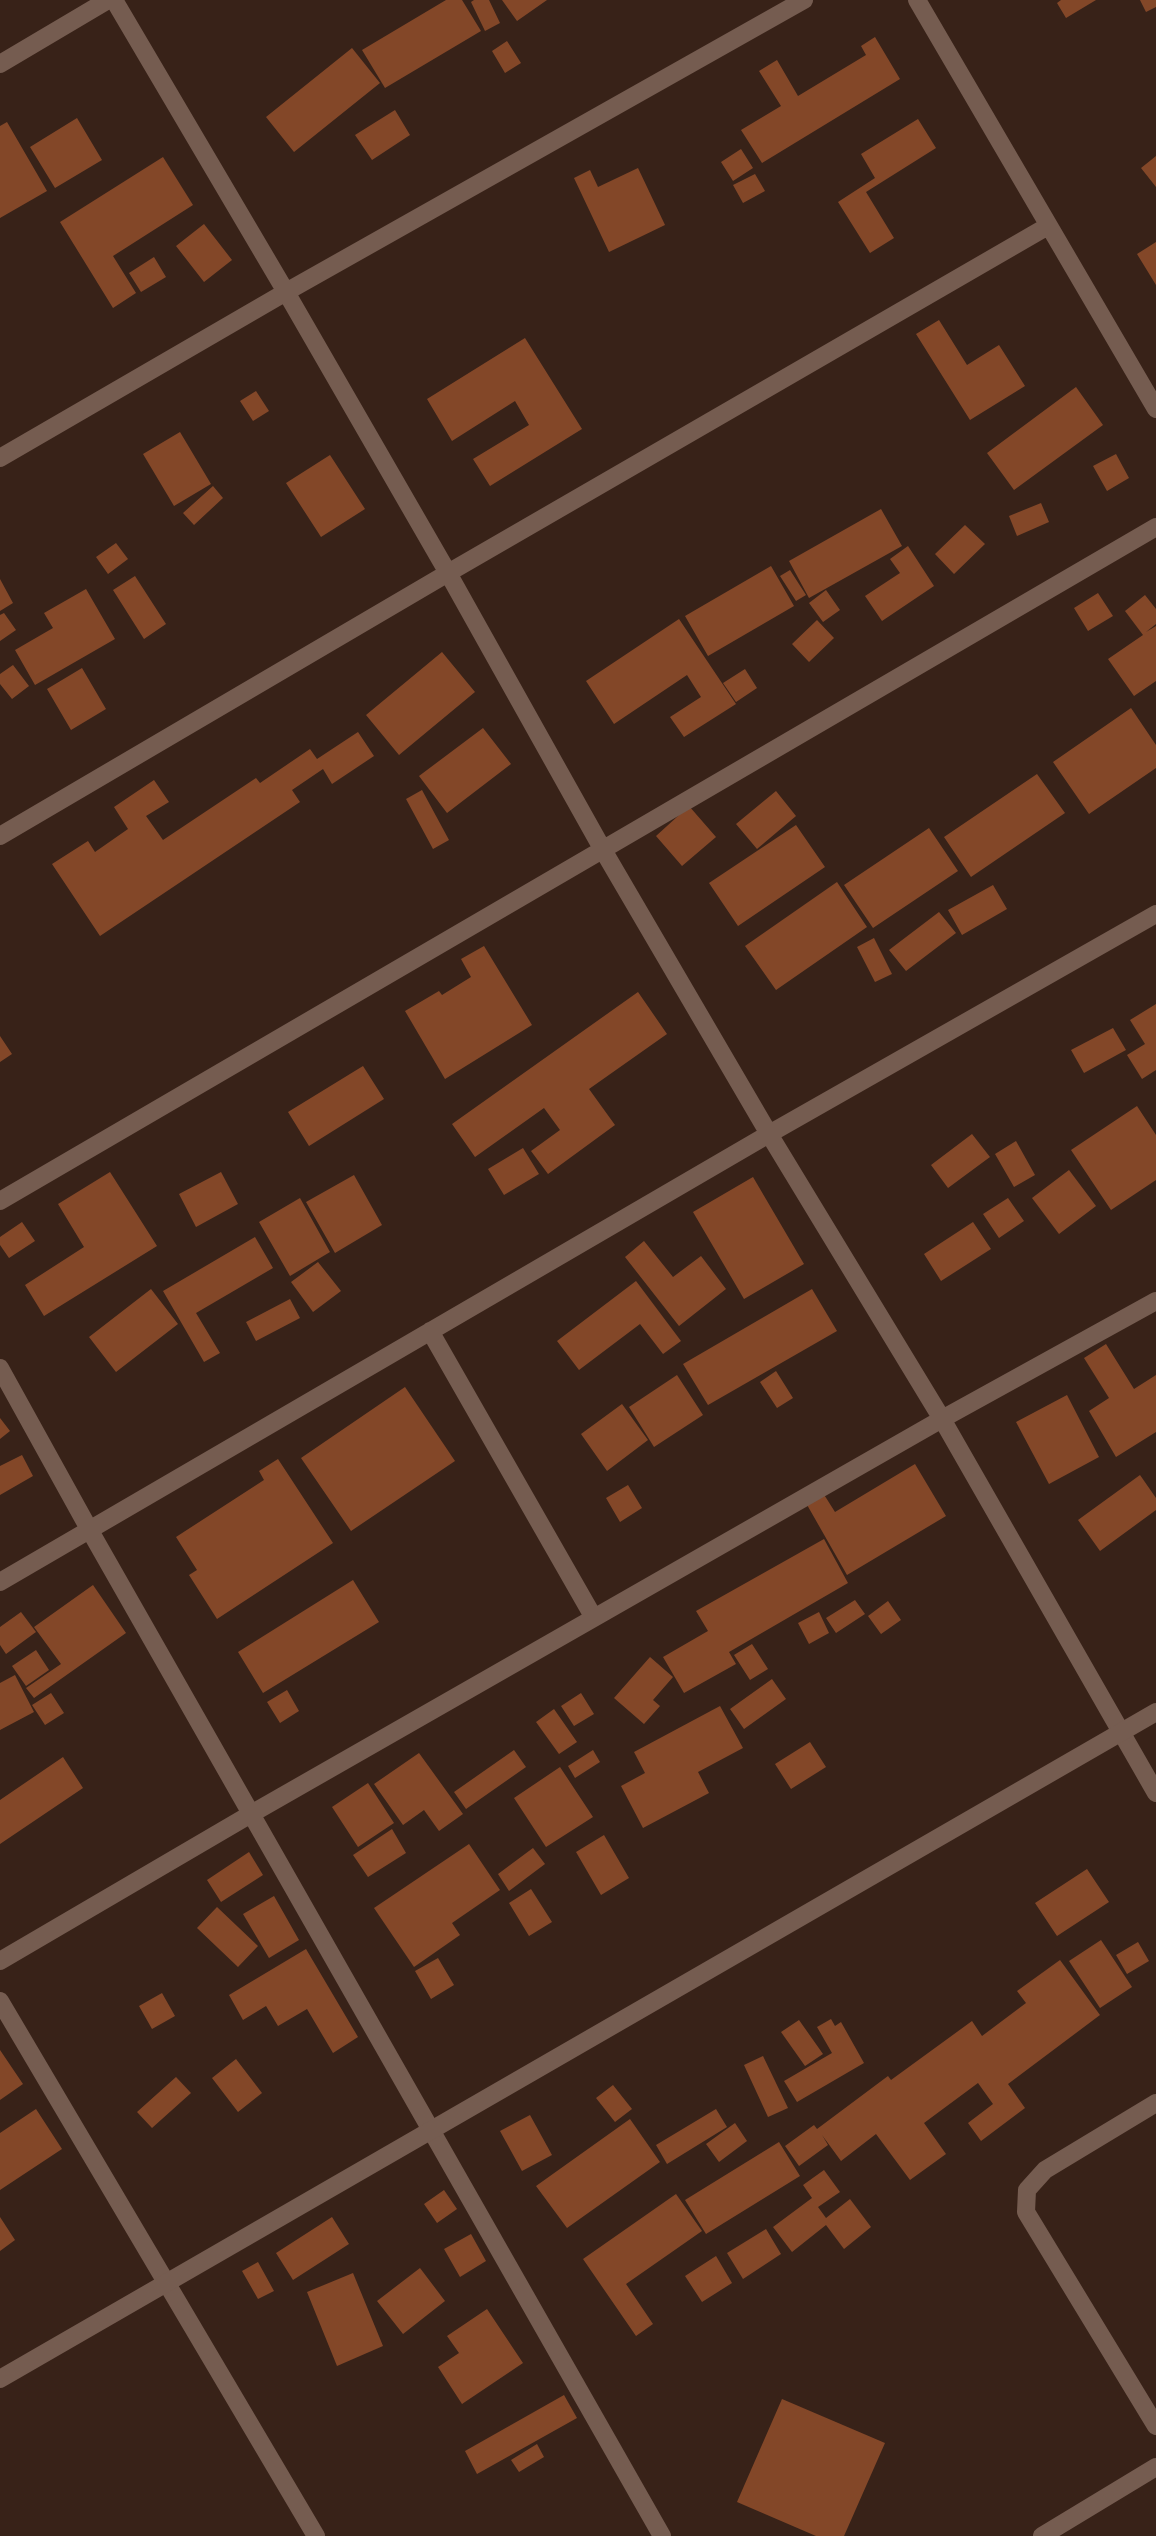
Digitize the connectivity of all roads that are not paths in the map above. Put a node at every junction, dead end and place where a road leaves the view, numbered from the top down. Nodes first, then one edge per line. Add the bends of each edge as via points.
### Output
1 (111, 0) edge
2 (804, 0) edge
3 (917, 0) edge
4 (0, 64) edge
5 (1048, 226) junction
6 (286, 292) junction
7 (1156, 409) edge
8 (0, 458) edge
9 (1156, 527) edge
10 (448, 573) junction
11 (0, 836) edge
12 (603, 850) junction
13 (1156, 914) edge
14 (769, 1134) junction
15 (0, 1201) edge
16 (1156, 1301) edge
17 (430, 1331) junction
18 (0, 1368) edge
19 (942, 1419) junction
20 (89, 1529) junction
21 (0, 1582) edge
22 (594, 1618) junction
23 (1156, 1712) edge
24 (1121, 1732) junction
25 (1156, 1793) edge
26 (251, 1814) junction
27 (0, 1961) edge
28 (0, 2001) edge
29 (1156, 2103) edge
30 (432, 2130) junction
31 (165, 2284) junction
32 (0, 2379) edge
33 (1156, 2426) edge
34 (1156, 2467) edge
35 (316, 2536) edge
36 (663, 2536) edge
37 (1042, 2536) edge

1 - 4 street
1 - 6 street
2 - 6 street
3 - 5 street
5 - 7 street
5 - 10 street
6 - 8 street
6 - 10 street
9 - 12 street
10 - 11 street
10 - 12 street
12 - 14 street
12 - 15 street
13 - 14 street
14 - 17 street
14 - 19 street
16 - 19 street
17 - 20 street
17 - 22 street
18 - 20 street
19 - 22 street
19 - 24 street
20 - 21 street
20 - 26 street
22 - 26 street
23 - 24 street
24 - 25 street
24 - 30 street
26 - 27 street
26 - 30 street
28 - 31 street
29 - 33 street via 1045,2170 1027,2190 1026,2212
30 - 31 street
30 - 36 street
31 - 32 street
31 - 35 street
34 - 37 street

